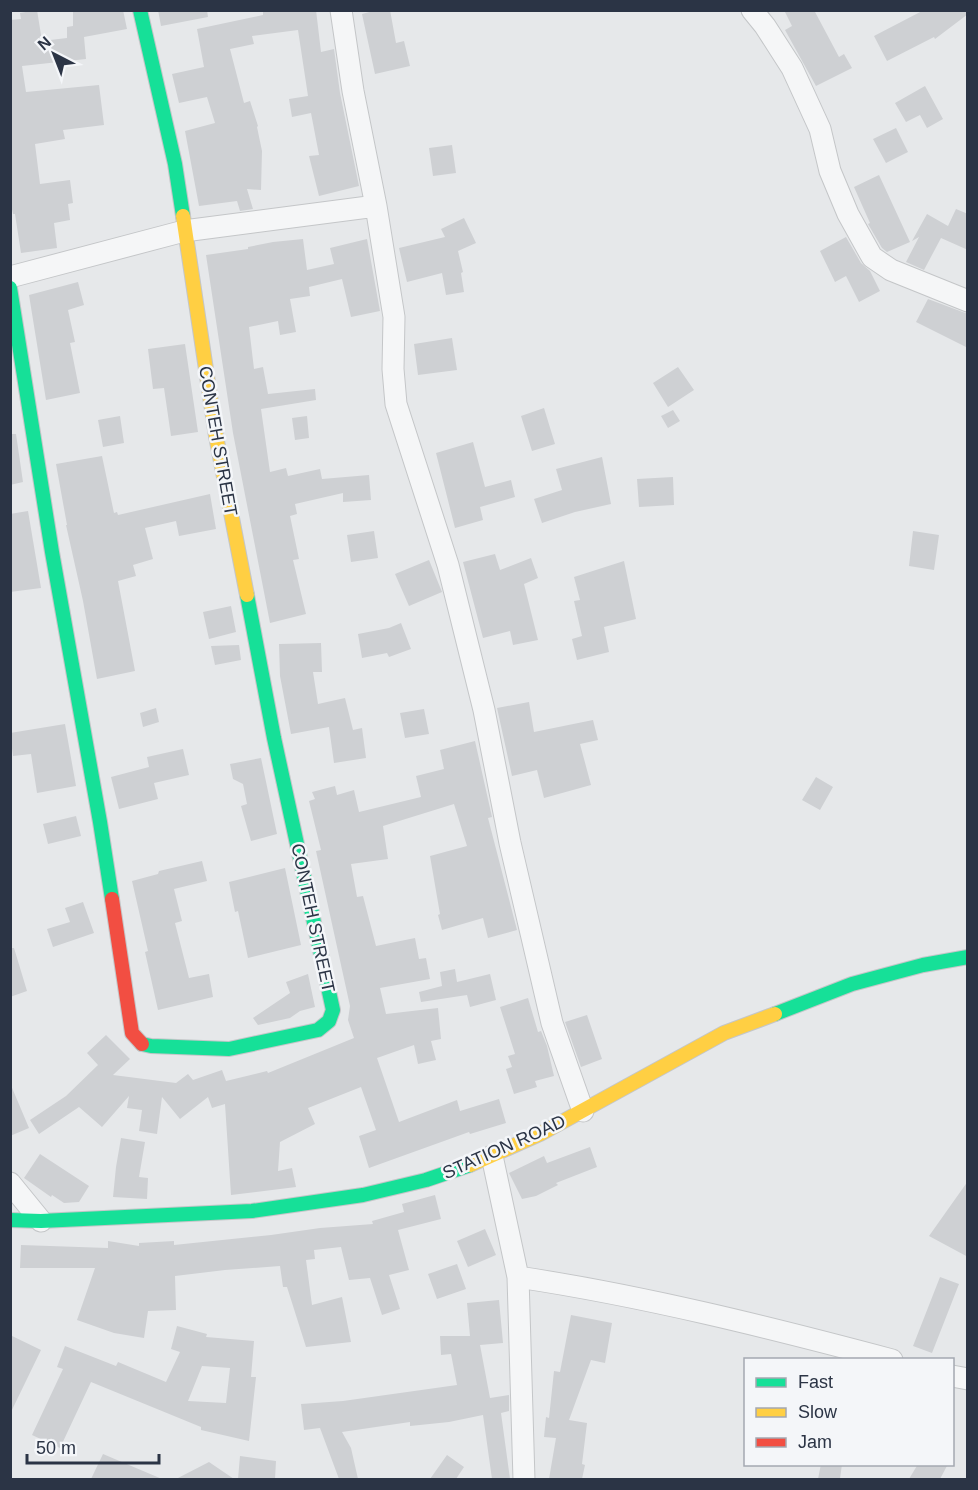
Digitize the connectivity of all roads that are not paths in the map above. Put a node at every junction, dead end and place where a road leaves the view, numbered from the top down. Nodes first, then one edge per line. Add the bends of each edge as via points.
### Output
1 (140, 10) edge
2 (341, 10) edge
3 (752, 10) edge
4 (376, 206) junction
5 (184, 231) junction
6 (10, 277) edge
7 (10, 288) edge
8 (968, 301) edge
9 (968, 957) edge
10 (583, 1111) junction
11 (492, 1156) junction
12 (10, 1184) edge
13 (10, 1220) edge
14 (41, 1221) junction
15 (518, 1277) junction
16 (888, 1358) edge
17 (524, 1479) edge

1 - 5 street, CONTEH STREET via 175,164
2 - 4 street
3 - 8 street via 792,68 820,129 830,171 848,214 872,257 891,270
4 - 5 street
4 - 10 street via 394,317 396,404 448,565 552,1023
5 - 6 street
5 - 7 street, CONTEH STREET via 216,436 269,715 333,1010 329,1021 318,1030 229,1048 151,1046 140,1043 132,1033
9 - 10 street, STATION ROAD via 852,984 735,1029
10 - 11 street, STATION ROAD
11 - 14 street, STATION ROAD via 458,1171 384,1190 263,1209
11 - 15 street
12 - 14 street
13 - 14 street, STATION ROAD
15 - 16 street via 610,1292
15 - 17 street

